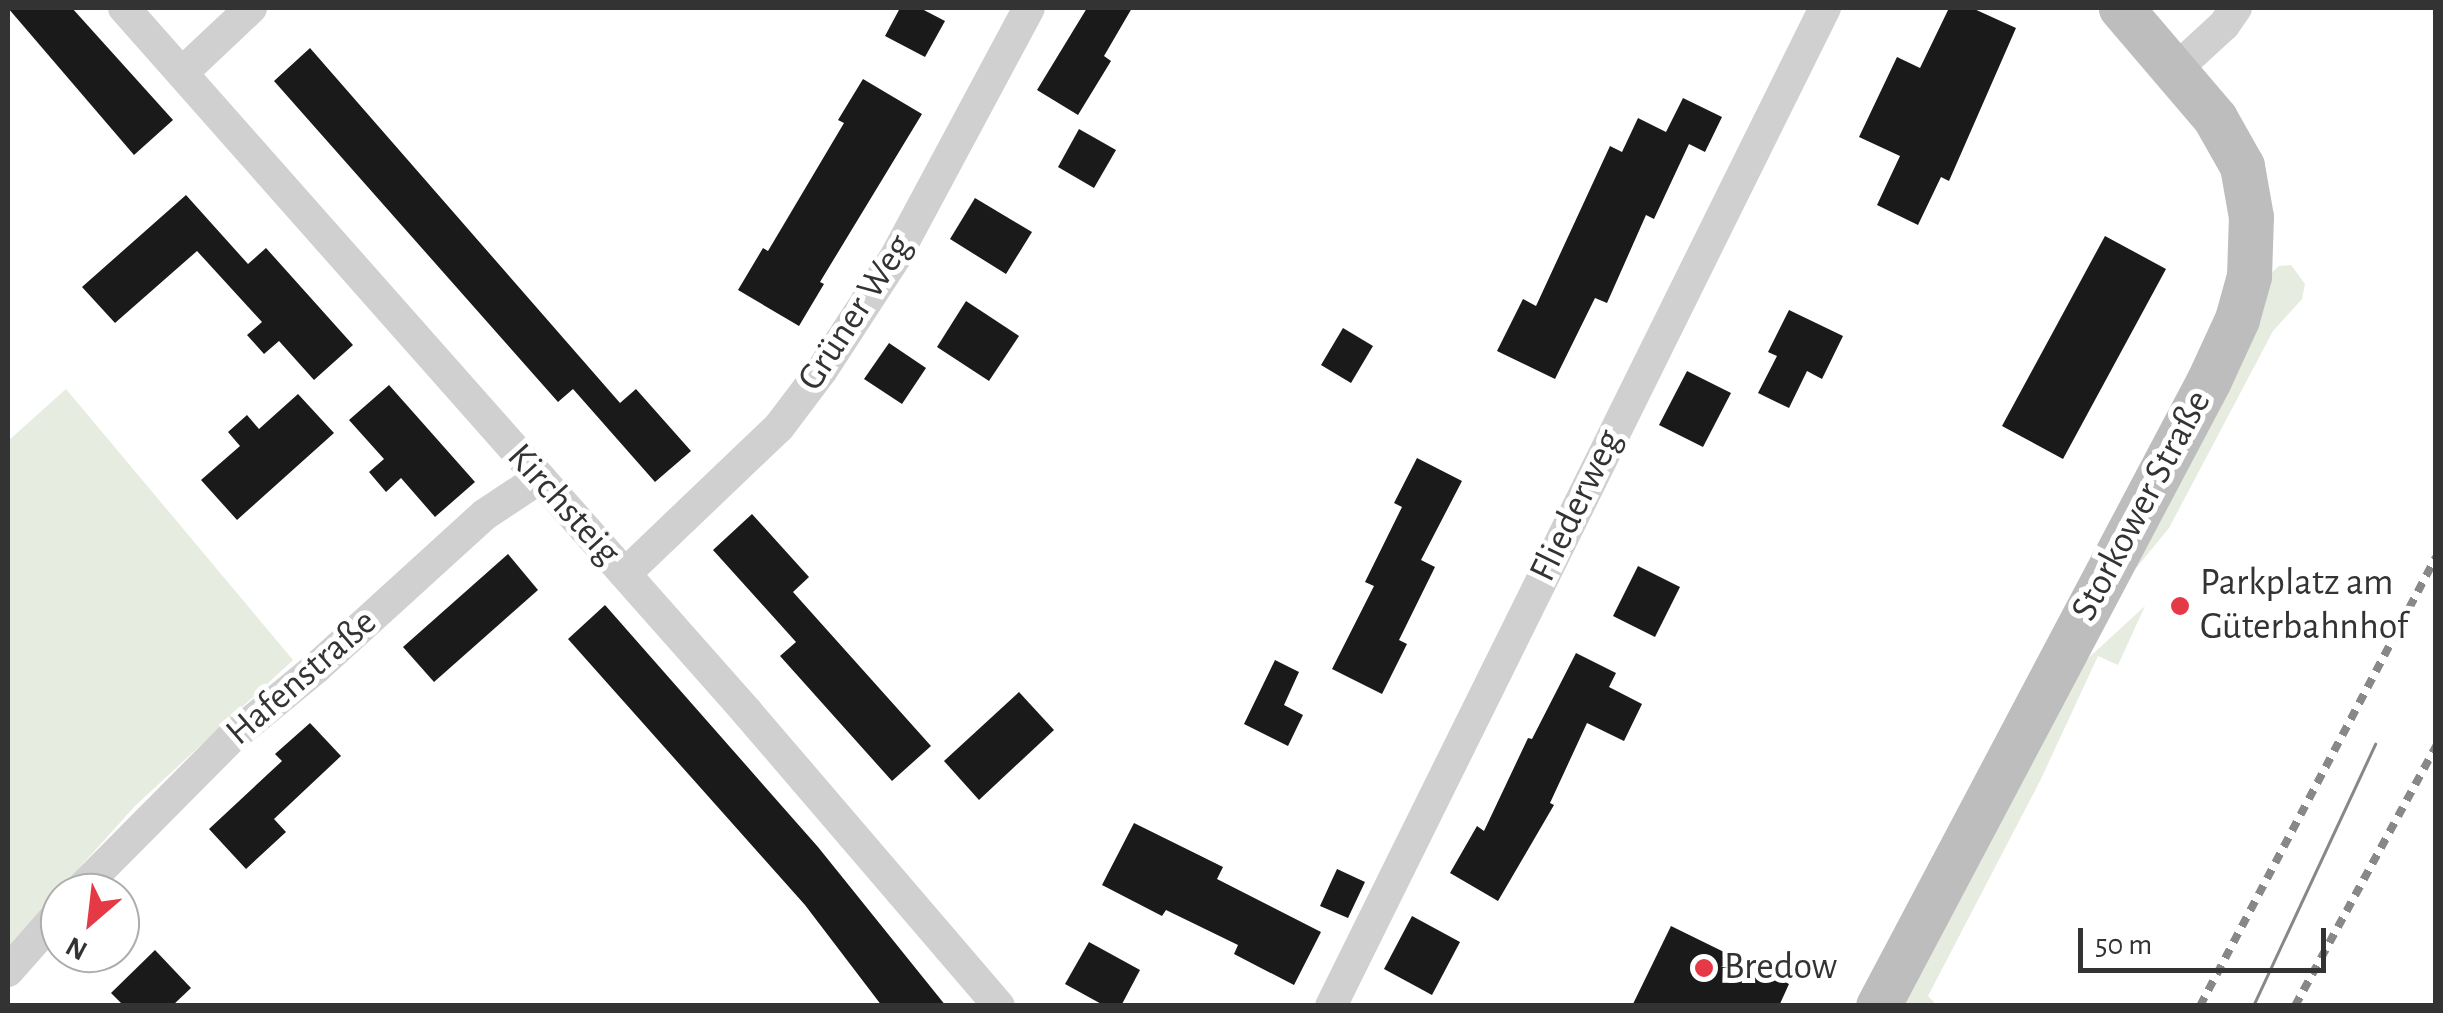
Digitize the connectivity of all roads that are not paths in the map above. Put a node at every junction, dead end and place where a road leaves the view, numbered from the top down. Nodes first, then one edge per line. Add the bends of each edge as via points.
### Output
1 (124, 8) edge
2 (251, 8) edge
3 (1029, 8) edge
4 (1825, 8) edge
5 (2120, 8) edge
6 (2236, 8) edge
7 (2175, 70) junction
8 (182, 73) junction
9 (540, 478) junction
10 (625, 574) junction
11 (97, 873) edge
12 (40, 935) edge
13 (8, 972) edge
14 (998, 1006) edge
15 (1331, 1006) edge
16 (1878, 1006) edge

1 - 8 street, Kirchsteig
2 - 8 street
3 - 10 street, Grüner Weg via 896,256 822,370 779,427
4 - 15 street, Fliederweg
5 - 7 main road, Storkower Straße
6 - 7 street
7 - 16 main road, Storkower Straße via 2215,118 2242,166 2251,229 2249,276 2236,320
8 - 9 street, Kirchsteig
9 - 10 street, Kirchsteig
9 - 11 street, Hafenstraße via 484,515 230,739
10 - 14 street, Kirchsteig
12 - 13 street

